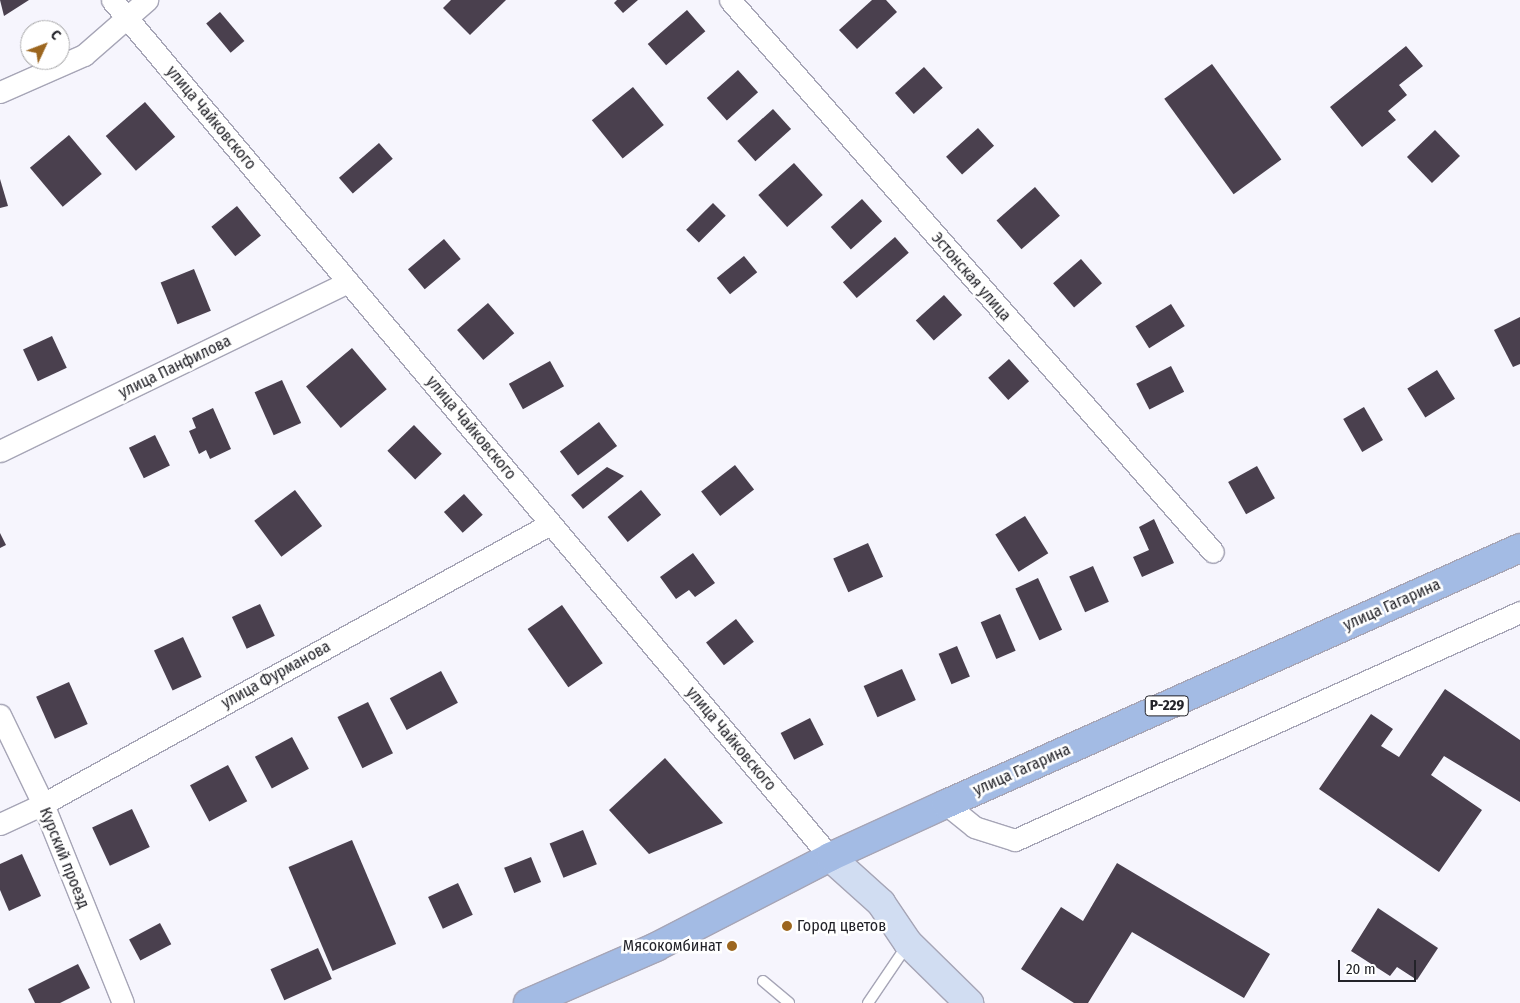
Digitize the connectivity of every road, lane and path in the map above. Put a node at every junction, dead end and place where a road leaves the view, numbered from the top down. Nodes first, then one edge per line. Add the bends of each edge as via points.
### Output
1 (112, 0) edge
2 (146, 0) edge
3 (730, 0) edge
4 (127, 18) junction
5 (0, 92) edge
6 (348, 282) junction
7 (0, 451) edge
8 (550, 524) junction
9 (1213, 552) dead end
10 (1512, 552) edge
11 (1520, 612) edge
12 (0, 715) edge
13 (43, 804) junction
14 (946, 804) junction
15 (0, 824) edge
16 (830, 857) junction
17 (908, 943) junction
18 (763, 981) dead end
19 (123, 1003) edge
20 (528, 1003) edge
21 (789, 1003) edge
22 (868, 1003) edge
23 (969, 1003) edge

1 - 4 street, улица Чайковского
2 - 4 street
3 - 9 street, Эстонская улица
4 - 5 street via 84,55
4 - 6 street, улица Чайковского
6 - 7 street, улица Панфилова
6 - 8 street, улица Чайковского
8 - 13 street, улица Фурманова
8 - 16 street, улица Чайковского
10 - 14 main road, улица Гагарина / Р-229
11 - 14 street via 1015,840 974,826
12 - 13 street, Курский проезд
13 - 15 street, улица Фурманова
13 - 19 street, Курский проезд
14 - 16 main road, улица Гагарина / Р-229
16 - 17 street via 881,903
16 - 20 main road, улица Гагарина / Р-229 via 656,947
17 - 22 lane
17 - 23 street
18 - 21 lane

